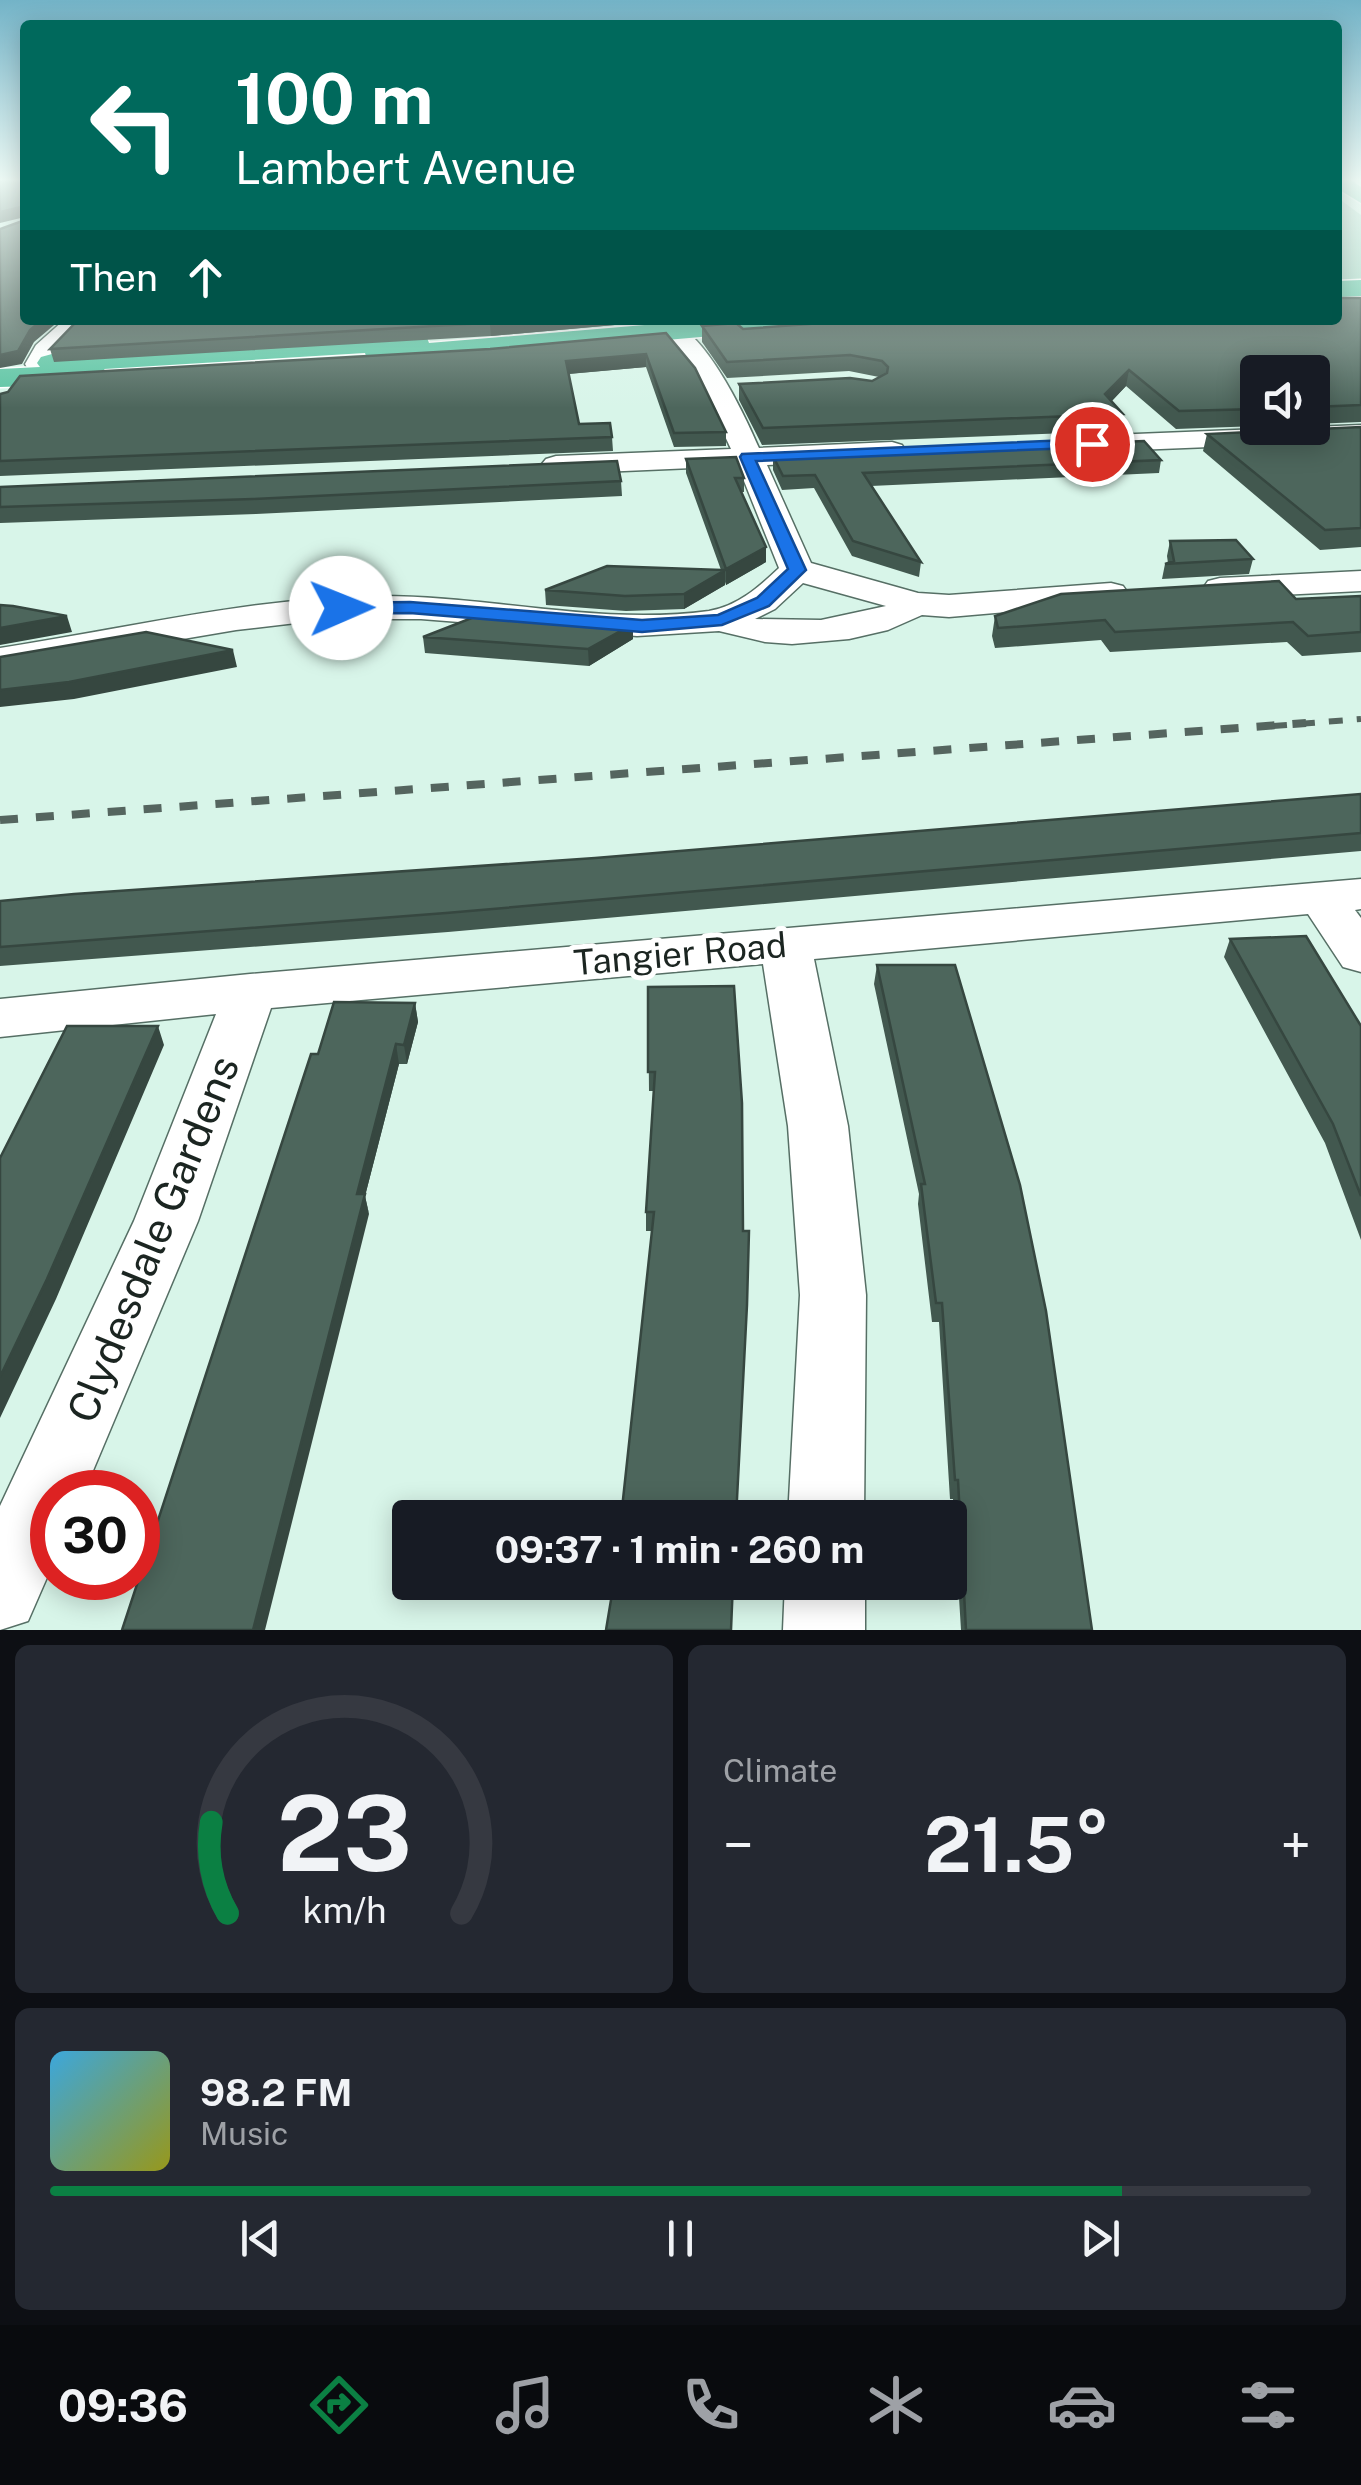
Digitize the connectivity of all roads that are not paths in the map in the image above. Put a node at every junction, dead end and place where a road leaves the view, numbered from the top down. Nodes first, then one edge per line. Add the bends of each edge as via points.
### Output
1 (72, 325) edge
2 (669, 325) edge
3 (10, 377) edge
4 (754, 388) edge
5 (716, 390) junction
6 (1361, 433) edge
7 (1064, 444) edge
8 (926, 450) edge
9 (747, 457) junction
10 (531, 466) edge
11 (797, 570) junction
12 (1361, 581) edge
13 (1186, 589) edge
14 (1149, 590) edge
15 (916, 604) junction
16 (722, 620) junction
17 (0, 659) edge
18 (1341, 896) edge
19 (786, 945) junction
20 (1361, 954) edge
21 (250, 992) junction
22 (0, 1018) edge
23 (827, 1500) edge
24 (0, 1593) edge
25 (825, 1600) edge
26 (824, 1630) edge

1 - 3 street
2 - 3 highway via 454,351
2 - 5 street
4 - 5 street
5 - 9 street
6 - 7 street
8 - 9 street
9 - 10 street
9 - 11 street
11 - 15 street
11 - 16 street via 763,602
12 - 13 street
14 - 15 street
15 - 16 street via 852,628 747,629
16 - 17 street via 642,626 410,608 296,610
18 - 19 street, Tangier Road
18 - 20 street
19 - 21 street, Tangier Road
19 - 23 street via 818,1126 833,1295
21 - 22 street, Tangier Road
21 - 24 street, Clydesdale Gardens via 216,1101 160,1241
25 - 26 street

